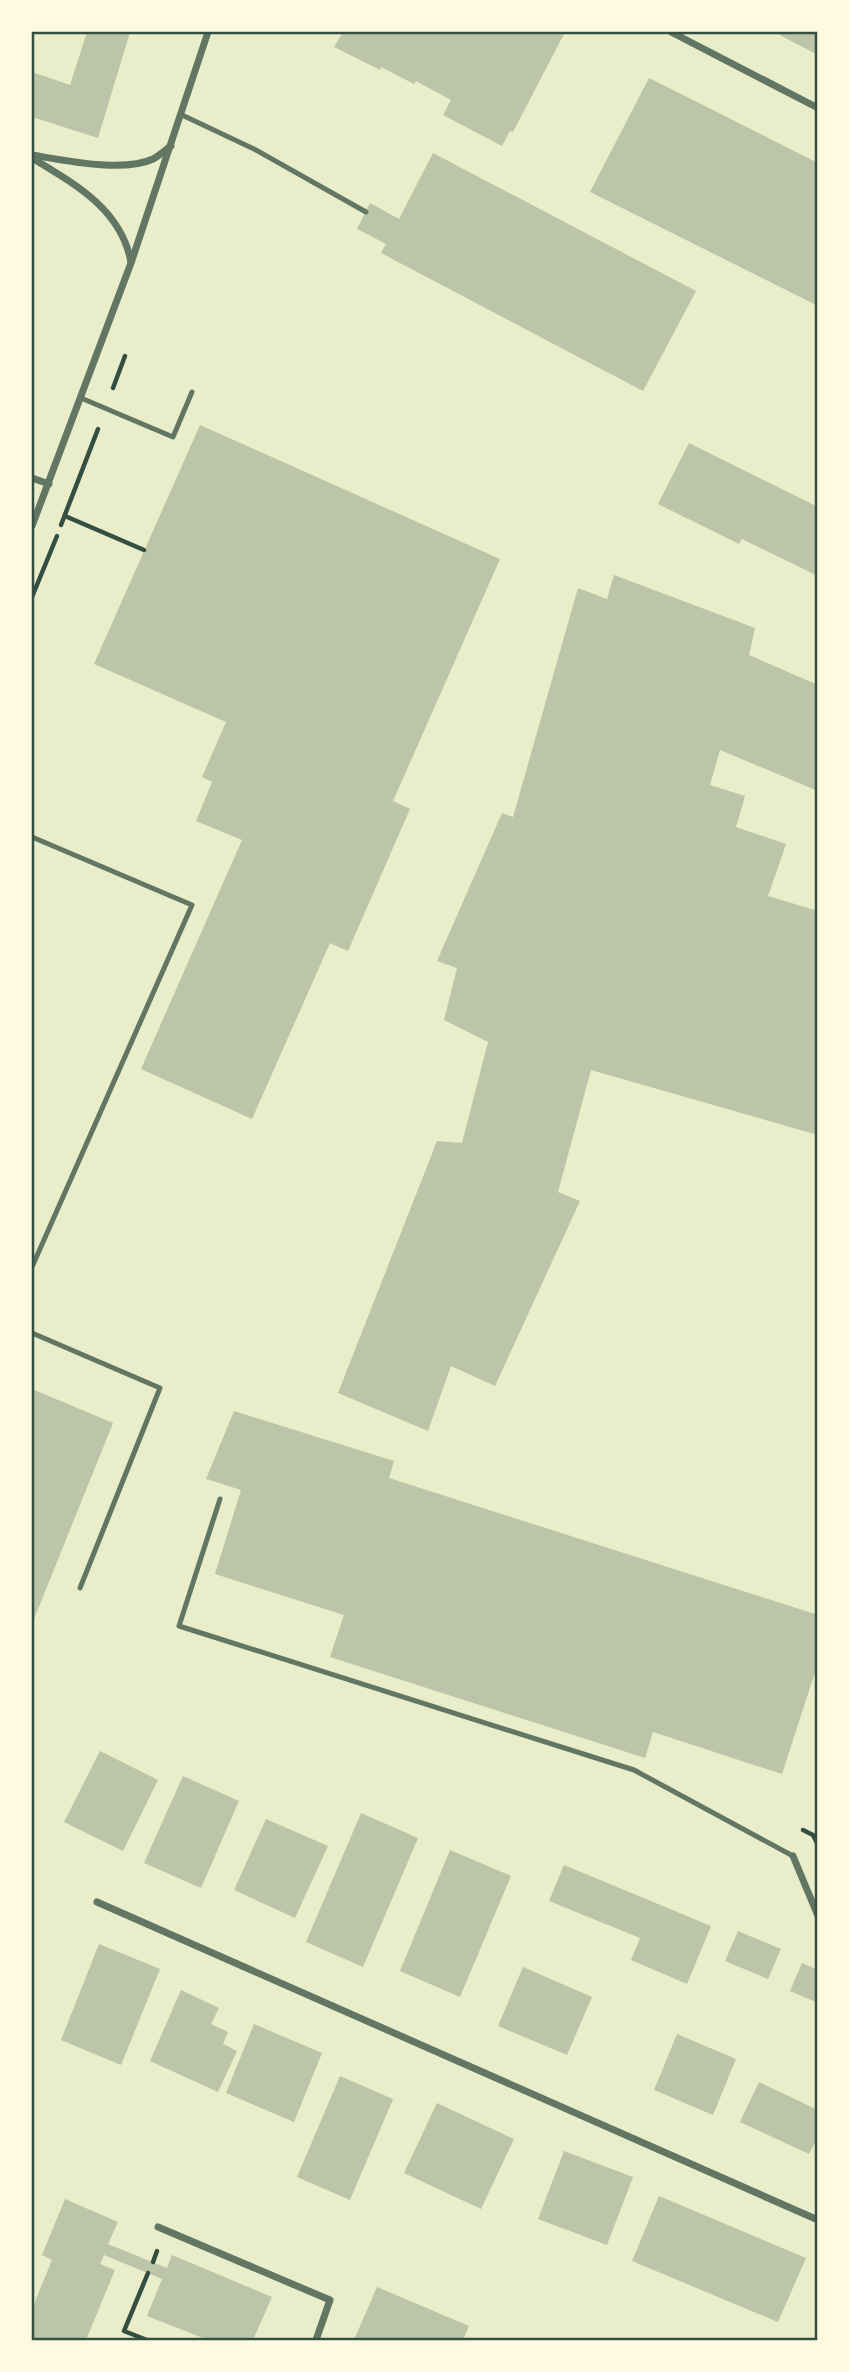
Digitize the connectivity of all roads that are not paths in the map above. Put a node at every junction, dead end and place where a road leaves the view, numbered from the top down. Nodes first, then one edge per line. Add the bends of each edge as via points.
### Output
1 (208, 32) edge
2 (671, 32) edge
3 (817, 108) edge
4 (182, 115) junction
5 (171, 146) junction
6 (32, 156) edge
7 (366, 212) dead end
8 (131, 263) junction
9 (192, 392) dead end
10 (81, 398) junction
11 (32, 478) edge
12 (49, 484) junction
13 (32, 526) edge
14 (32, 837) edge
15 (32, 1267) edge
16 (32, 1333) edge
17 (220, 1499) dead end
18 (80, 1588) dead end
19 (793, 1856) joint
20 (97, 1902) dead end
21 (817, 1916) edge
22 (817, 2220) edge
23 (158, 2227) dead end
24 (316, 2340) edge

1 - 4 street
2 - 3 street
4 - 5 street
4 - 7 lane
5 - 6 street via 152,160 134,164
5 - 8 street
6 - 8 street via 109,214 127,239
8 - 10 street
9 - 10 lane via 173,437
10 - 12 street
11 - 12 street
12 - 13 street
14 - 15 lane via 192,905
16 - 18 lane via 160,1388
17 - 19 lane via 179,1626 634,1770
19 - 21 street
20 - 22 street
23 - 24 street via 330,2300

